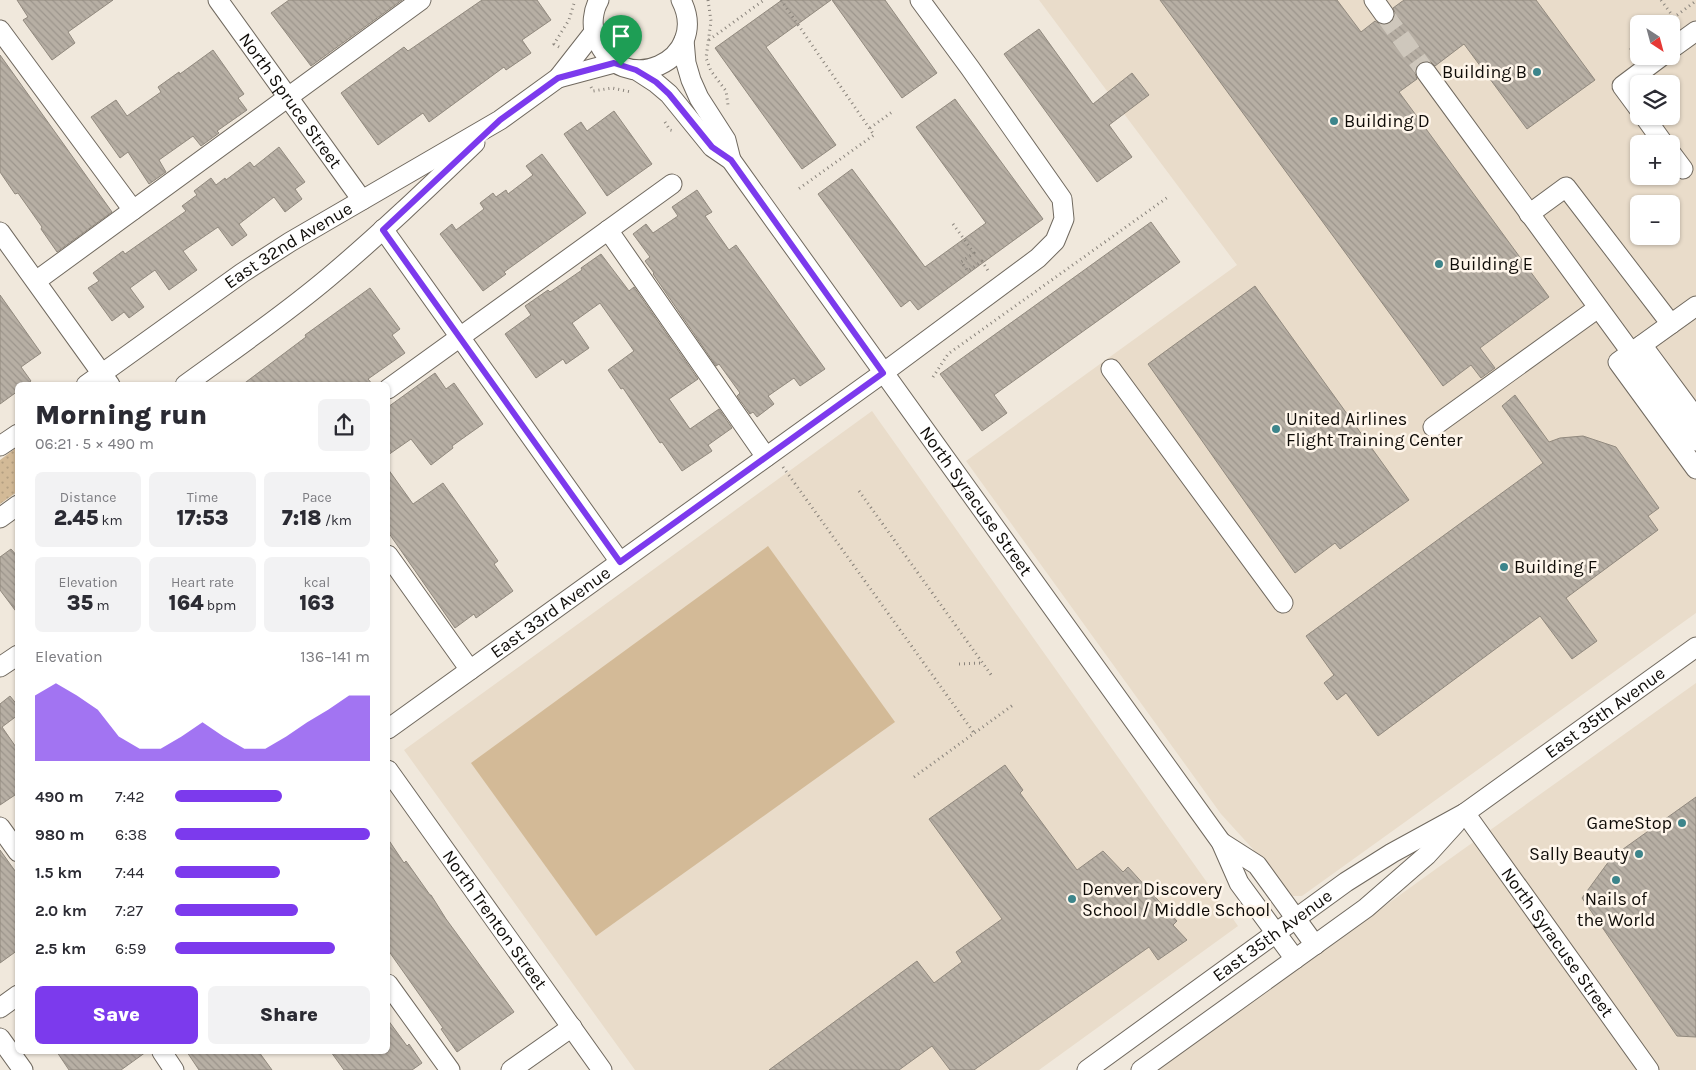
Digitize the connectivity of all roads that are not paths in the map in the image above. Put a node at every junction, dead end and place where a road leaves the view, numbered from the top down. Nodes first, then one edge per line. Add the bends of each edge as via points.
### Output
1 (218, 0) edge
2 (420, 0) edge
3 (682, 0) edge
4 (920, 0) edge
5 (598, 1) edge
6 (0, 30) edge
7 (1696, 31) edge
8 (594, 32) junction
9 (684, 40) junction
10 (1680, 43) edge
11 (614, 63) junction
12 (1650, 65) edge
13 (636, 70) junction
14 (1426, 72) tunnel mouth
15 (1637, 75) edge
16 (558, 78) junction
17 (1630, 80) edge
18 (288, 97) junction
19 (1630, 97) edge
20 (500, 120) junction
21 (731, 160) junction
22 (1680, 165) edge
23 (1683, 169) dead end
24 (672, 184) dead end
25 (362, 200) junction
26 (132, 210) junction
27 (1529, 214) junction
28 (383, 230) junction
29 (608, 230) junction
30 (0, 232) edge
31 (36, 281) junction
32 (1696, 306) edge
33 (1598, 308) junction
34 (1671, 324) junction
35 (460, 337) junction
36 (1630, 354) junction
37 (1111, 369) dead end
38 (883, 373) junction
39 (106, 379) edge
40 (189, 382) edge
41 (390, 388) edge
42 (1696, 418) edge
43 (1433, 427) dead end
44 (15, 436) edge
45 (1696, 442) edge
46 (0, 446) edge
47 (769, 455) junction
48 (1696, 469) edge
49 (15, 507) edge
50 (0, 518) edge
51 (390, 558) edge
52 (620, 562) junction
53 (1283, 603) dead end
54 (1696, 649) edge
55 (15, 657) edge
56 (0, 667) edge
57 (470, 670) junction
58 (390, 728) edge
59 (390, 773) edge
60 (1465, 813) junction
61 (0, 828) edge
62 (1221, 842) junction
63 (15, 848) edge
64 (1296, 918) junction
65 (1275, 933) junction
66 (1315, 945) junction
67 (1295, 959) junction
68 (390, 987) edge
69 (15, 997) edge
70 (0, 1008) edge
71 (572, 1026) junction
72 (0, 1038) edge
73 (163, 1054) edge
74 (23, 1070) edge
75 (174, 1070) edge
76 (450, 1070) edge
77 (511, 1070) edge
78 (602, 1070) edge
79 (1087, 1070) edge
80 (1141, 1070) edge
81 (1649, 1070) edge

1 - 18 street, North Spruce Street
2 - 18 street
3 - 9 street, North Syracuse Street via 688,25
4 - 38 street, East 33rd Avenue via 1062,199 1064,219 1055,241 1038,258
5 - 8 street via 593,17
6 - 26 street
7 - 10 street
8 - 11 street via 599,46
8 - 16 street, East 32nd Avenue
9 - 13 street via 665,63 651,69
9 - 21 street, North Syracuse Street via 690,80 726,140
11 - 13 street, North Syracuse Street
11 - 16 street, East 32nd Avenue
12 - 15 street
13 - 21 street, North Syracuse Street via 669,94 712,147
14 - 27 street
16 - 20 street, East 32nd Avenue
17 - 19 street via 1622,86
18 - 25 street, North Spruce Street
18 - 26 street
20 - 25 street, East 32nd Avenue
20 - 28 street, East 32nd Avenue
21 - 38 street, North Syracuse Street
22 - 23 street
24 - 29 street
25 - 39 street, East 32nd Avenue via 242,273
26 - 31 street
27 - 33 street
27 - 34 street via 1566,187
28 - 35 street
28 - 40 street, East 32nd Avenue via 286,311
29 - 35 street
29 - 47 street
30 - 31 street
31 - 39 street
32 - 34 street
33 - 36 street
33 - 43 street
34 - 36 street
35 - 41 street
35 - 52 street
36 - 42 street
36 - 45 street
36 - 48 street
37 - 53 street
38 - 47 street, East 33rd Avenue
38 - 62 street, North Syracuse Street
44 - 46 street
47 - 52 street, East 33rd Avenue
49 - 50 street
51 - 57 street
52 - 57 street, East 33rd Avenue
54 - 60 street, East 35th Avenue
55 - 56 street
57 - 58 street, East 33rd Avenue
59 - 71 street, North Trenton Street
60 - 64 street, East 35th Avenue via 1392,853
60 - 66 street, East 35th Avenue via 1398,881
60 - 81 street, North Syracuse Street
61 - 63 street
62 - 64 street, North Syracuse Street via 1257,865
62 - 65 street, North Syracuse Street via 1239,883
64 - 65 street, East 35th Avenue
64 - 66 street, North Syracuse Street
65 - 67 street, North Syracuse Street
65 - 79 street, East 35th Avenue
66 - 67 street, East 35th Avenue
67 - 80 street, East 35th Avenue
68 - 76 street
69 - 70 street
71 - 77 street
71 - 78 street, North Trenton Street
72 - 74 street
73 - 75 street

